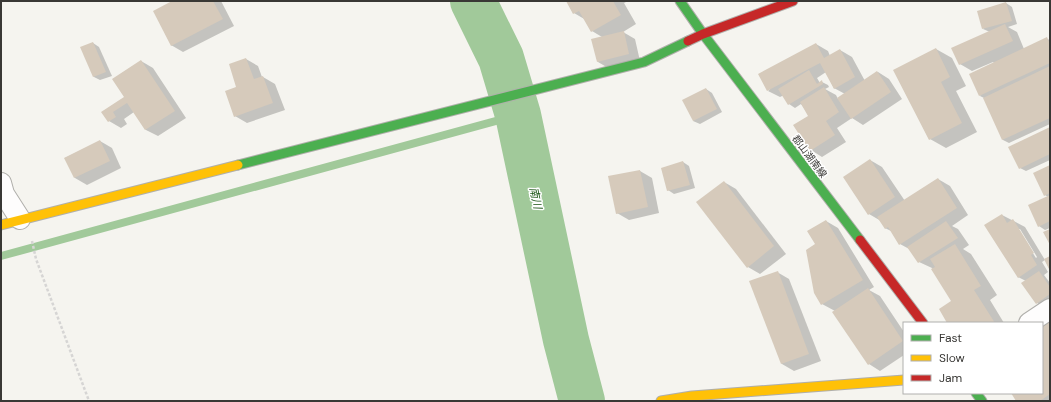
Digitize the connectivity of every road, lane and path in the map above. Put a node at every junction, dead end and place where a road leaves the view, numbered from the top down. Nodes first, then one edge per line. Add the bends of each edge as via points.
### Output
1 (680, 1) edge
2 (793, 1) edge
3 (703, 34) junction
4 (1, 183) edge
5 (20, 220) junction
6 (1, 225) edge
7 (31, 237) dead end
8 (1050, 309) edge
9 (922, 322) edge
10 (1030, 322) edge
11 (903, 380) edge
12 (693, 399) edge
13 (89, 401) edge
14 (661, 401) edge

1 - 3 street, 郡山湖南線
2 - 3 street
3 - 5 street via 644,62
3 - 9 street, 郡山湖南線
4 - 5 street via 4,194
5 - 6 street
7 - 13 path via 36,259
8 - 10 street
11 - 12 street
12 - 14 street

